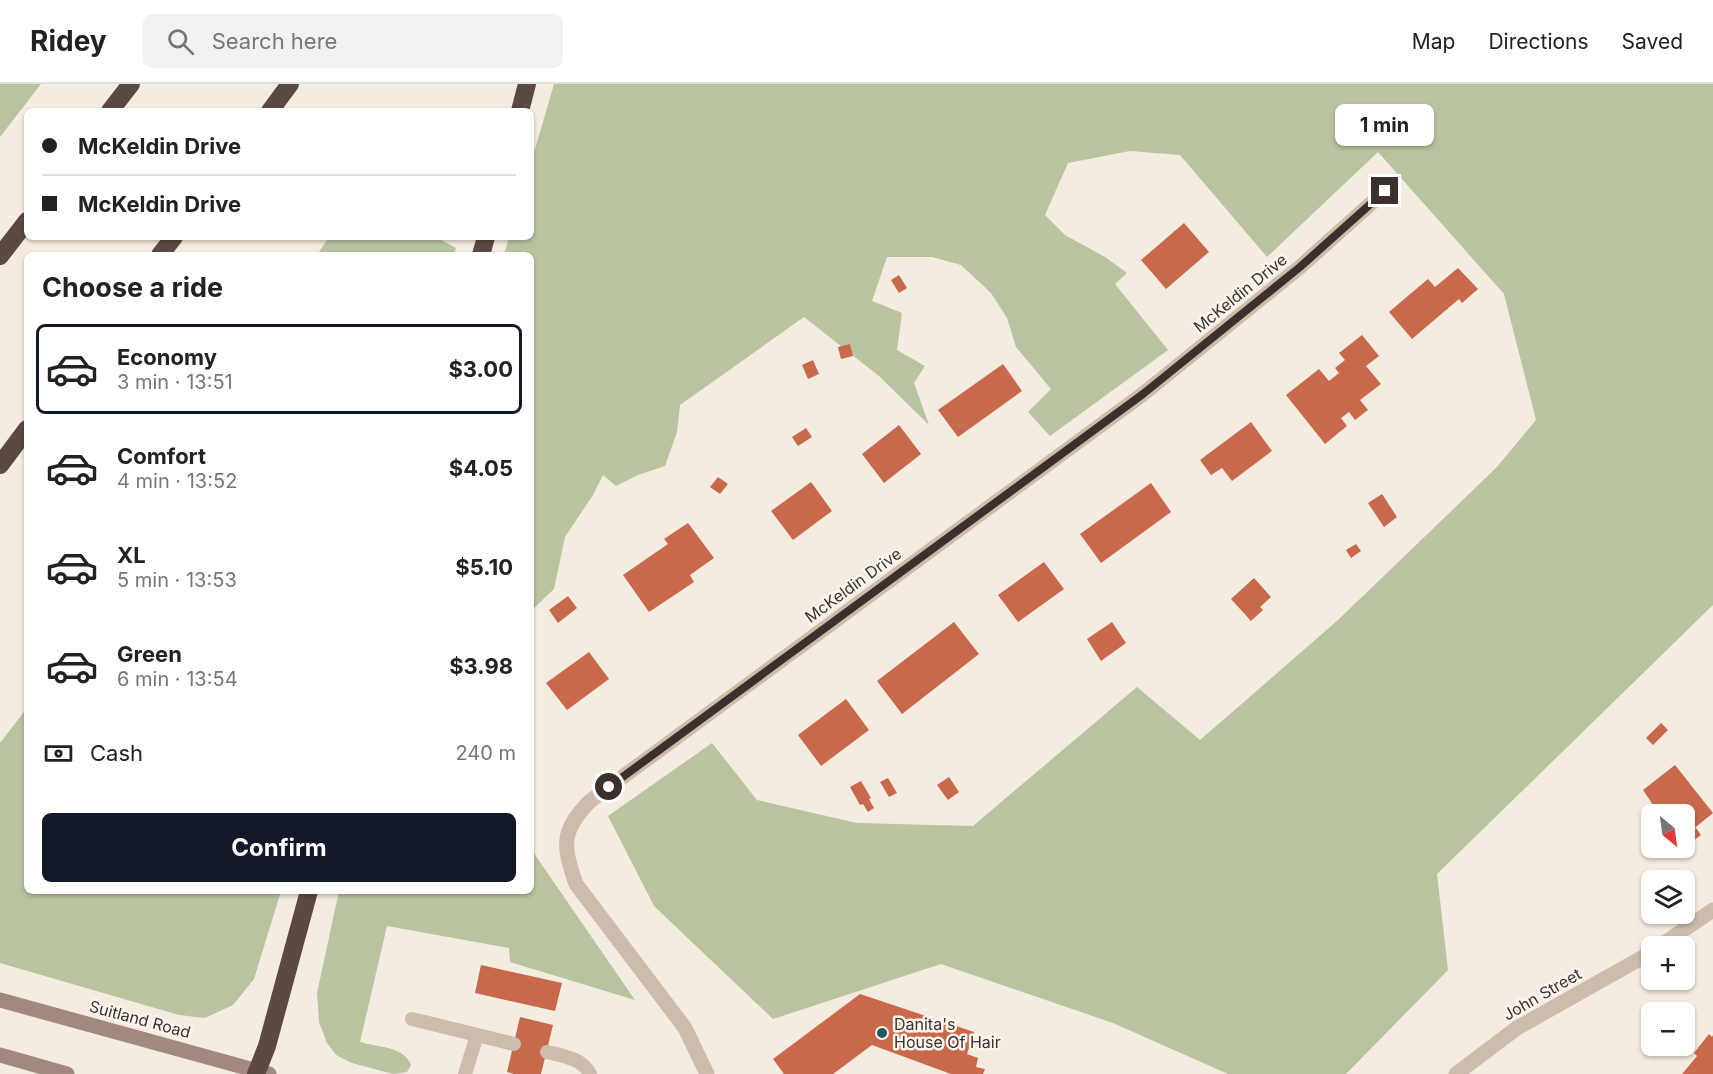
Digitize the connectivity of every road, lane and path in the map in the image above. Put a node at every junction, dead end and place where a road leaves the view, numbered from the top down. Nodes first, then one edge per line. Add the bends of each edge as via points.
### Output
1 (131, 84) edge
2 (290, 84) edge
3 (527, 84) edge
4 (112, 108) edge
5 (272, 108) edge
6 (521, 108) edge
7 (1385, 191) dead end
8 (24, 225) edge
9 (172, 240) edge
10 (162, 252) edge
11 (0, 256) edge
12 (24, 433) edge
13 (0, 465) edge
14 (308, 894) edge
15 (1713, 910) edge
16 (1675, 936) edge
17 (1641, 958) edge
18 (0, 1000) edge
19 (412, 1019) dead end
20 (477, 1035) junction
21 (514, 1044) dead end
22 (547, 1052) dead end
23 (0, 1055) edge
24 (261, 1073) edge
25 (67, 1074) edge
26 (465, 1074) edge
27 (590, 1074) edge
28 (707, 1074) edge
29 (1456, 1074) edge

1 - 4 highway
2 - 5 highway
3 - 6 highway
7 - 28 street, McKeldin Drive via 1300,267 1143,394 599,794 575,817 567,837 567,858 576,884 685,1028
8 - 11 highway
9 - 10 highway
12 - 13 highway
14 - 24 highway
15 - 16 street
17 - 29 street, John Street via 1517,1028
18 - 24 main road, Suitland Road
19 - 20 lane
20 - 21 lane
20 - 26 lane
22 - 27 lane via 583,1063
23 - 25 main road

